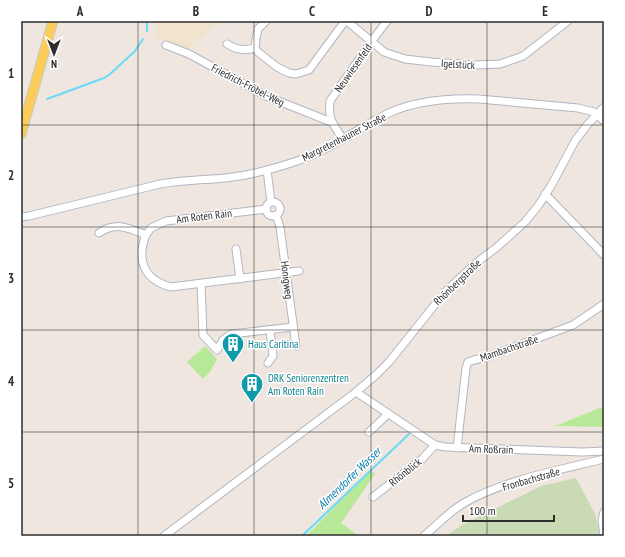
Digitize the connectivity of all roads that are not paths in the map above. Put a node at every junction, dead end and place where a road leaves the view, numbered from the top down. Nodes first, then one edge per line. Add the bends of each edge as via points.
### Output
1 (53, 21) edge
2 (266, 21) edge
3 (346, 21) edge
4 (388, 21) edge
5 (568, 21) edge
6 (560, 24) edge
7 (371, 42) junction
8 (227, 44) dead end
9 (166, 45) dead end
10 (255, 48) junction
11 (604, 107) edge
12 (597, 114) junction
13 (604, 121) edge
14 (331, 122) junction
15 (21, 134) edge
16 (343, 139) junction
17 (267, 170) junction
18 (545, 194) junction
19 (271, 202) junction
20 (266, 209) junction
21 (276, 215) junction
22 (21, 217) edge
23 (99, 233) dead end
24 (146, 235) junction
25 (236, 249) dead end
26 (604, 255) edge
27 (299, 271) dead end
28 (286, 273) junction
29 (240, 279) junction
30 (201, 284) junction
31 (604, 304) edge
32 (293, 327) junction
33 (270, 330) junction
34 (296, 346) dead end
35 (268, 363) dead end
36 (356, 392) junction
37 (388, 414) junction
38 (369, 432) dead end
39 (435, 445) junction
40 (457, 448) junction
41 (604, 451) edge
42 (604, 458) edge
43 (373, 497) dead end
44 (604, 512) edge
45 (164, 536) edge
46 (424, 536) edge
47 (604, 536) edge

1 - 15 main road
2 - 10 street via 258,29
3 - 7 street, Igelstück
3 - 10 street, Igelstück via 309,70 302,73 289,73 277,67
4 - 7 street, Neuwiesenfeld
5 - 6 street, Igelstück
6 - 7 street, Igelstück via 523,56 500,64 476,65 405,59 384,52
7 - 14 street, Neuwiesenfeld via 330,100
8 - 10 street via 241,50
9 - 14 street, Friedrich-Fröbel-Weg via 189,54 266,96
11 - 12 street, Rhönbergstraße
12 - 13 street
12 - 16 street, Margretenhauner Straße via 587,109 479,99 433,101 405,107
12 - 18 street, Rhönbergstraße via 581,133
14 - 16 street
16 - 17 street, Margretenhauner Straße via 300,160
17 - 19 street
17 - 22 street, Margretenhauner Straße via 225,178 179,180
18 - 26 street
18 - 36 street, Rhönbergstraße via 519,228 444,292 389,362
19 - 20 street via 267,204
19 - 21 street via 279,204 280,210
20 - 21 street via 271,215
20 - 24 street, Am Roten Rain via 166,221 151,228
21 - 28 street, Honigweg
23 - 24 street via 106,228 118,226
24 - 30 street via 141,253 143,266 155,281 172,287
25 - 29 street
27 - 28 street
28 - 29 street
28 - 32 street, Honigweg
29 - 30 street
30 - 33 street via 203,335 217,350 223,340 231,334
31 - 40 street, Mambachstraße via 573,325 487,358 468,362
32 - 33 street
32 - 34 street, Honigweg
33 - 35 street via 273,356
36 - 37 street, Am Roßrain
36 - 45 street, Rhönbergstraße
37 - 38 street
37 - 39 street, Am Roßrain
39 - 40 street, Am Roßrain
39 - 43 street, Rhönblick via 422,459
40 - 41 street, Am Roßrain
42 - 46 street, Fronbachstraße via 513,483 478,496 462,504
44 - 47 street

